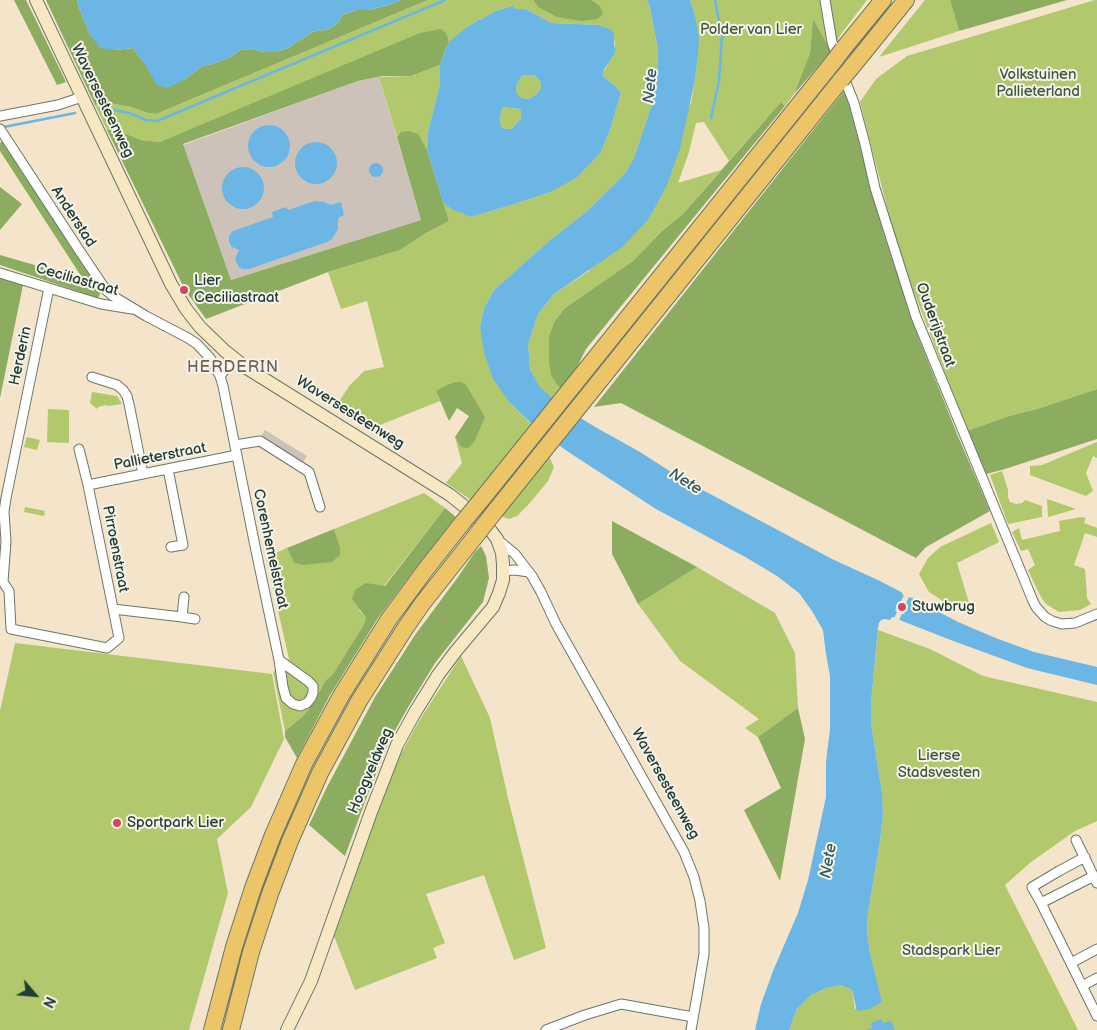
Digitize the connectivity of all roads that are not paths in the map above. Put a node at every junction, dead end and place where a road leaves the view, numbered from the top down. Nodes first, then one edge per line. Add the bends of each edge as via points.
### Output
1 (36, 0) edge
2 (825, 0) edge
3 (882, 0) edge
4 (906, 0) edge
5 (82, 98) junction
6 (0, 116) edge
7 (0, 129) edge
8 (0, 273) edge
9 (49, 288) junction
10 (134, 309) junction
11 (172, 329) joint
12 (234, 359) junction
13 (92, 376) dead end
14 (220, 376) junction
15 (235, 445) junction
16 (79, 449) dead end
17 (237, 455) junction
18 (168, 469) junction
19 (143, 474) junction
20 (88, 485) junction
21 (320, 507) dead end
22 (497, 540) junction
23 (171, 547) dead end
24 (503, 571) junction
25 (529, 572) junction
26 (184, 597) dead end
27 (113, 609) junction
28 (1097, 614) edge
29 (182, 617) junction
30 (195, 619) dead end
31 (107, 648) joint
32 (279, 660) junction
33 (1076, 840) dead end
34 (1085, 857) junction
35 (1095, 874) edge
36 (1041, 902) junction
37 (1097, 949) edge
38 (1071, 963) junction
39 (1097, 978) edge
40 (1082, 986) junction
41 (1097, 1016) edge
42 (693, 1017) junction
43 (212, 1030) edge
44 (231, 1030) edge
45 (287, 1030) edge
46 (546, 1030) edge
47 (690, 1030) edge

1 - 5 main road, Waversesteenweg
2 - 28 street, Ouderijstraat via 832,42 854,103 875,188 921,332 1028,590 1036,607 1052,621 1076,623
3 - 43 highway, bridge via 463,522 389,619 342,694 304,764 273,834 234,947
4 - 44 highway, bridge via 496,510 399,638 359,701 320,773 290,841 251,952
5 - 6 street
5 - 12 main road, Waversesteenweg via 171,284 200,327
7 - 10 street, Anderstad via 100,282 113,296
8 - 9 street, Ceciliastraat
9 - 10 street, Ceciliastraat via 101,304
9 - 31 street, Herderin via 6,498 3,582 9,591 11,629
10 - 11 street, Ceciliastraat
11 - 14 street, Corenhemelstraat via 197,344
12 - 14 street
12 - 22 main road, Waversesteenweg via 446,492 479,518
13 - 19 street via 117,385 127,396
14 - 15 street, Corenhemelstraat
15 - 17 street, Corenhemelstraat
15 - 21 street via 260,441 309,472
16 - 20 street, Pirroenstraat
17 - 18 street, Pallieterstraat
17 - 32 street, Corenhemelstraat
18 - 19 street, Pallieterstraat
18 - 23 street via 183,545
19 - 20 street, Pallieterstraat
20 - 27 street, Pirroenstraat
22 - 24 main road, Hoogveldweg
22 - 25 street, Waversesteenweg via 515,554
24 - 25 street
24 - 45 main road, Hoogveldweg via 493,607 438,675 397,745 311,981
25 - 42 street, Waversesteenweg via 677,838 692,872 704,928 704,954
26 - 29 street
27 - 29 street
27 - 31 street, Pirroenstraat via 119,638
29 - 30 street
32 - 32 street, Corenhemelstraat via 286,698 300,706 307,703 313,686
33 - 34 street
34 - 35 street
34 - 36 street via 1032,887
35 - 36 street
36 - 38 street
37 - 38 street
38 - 40 street
39 - 40 street
40 - 41 street
42 - 46 street via 621,1004
42 - 47 street, Waversesteenweg

